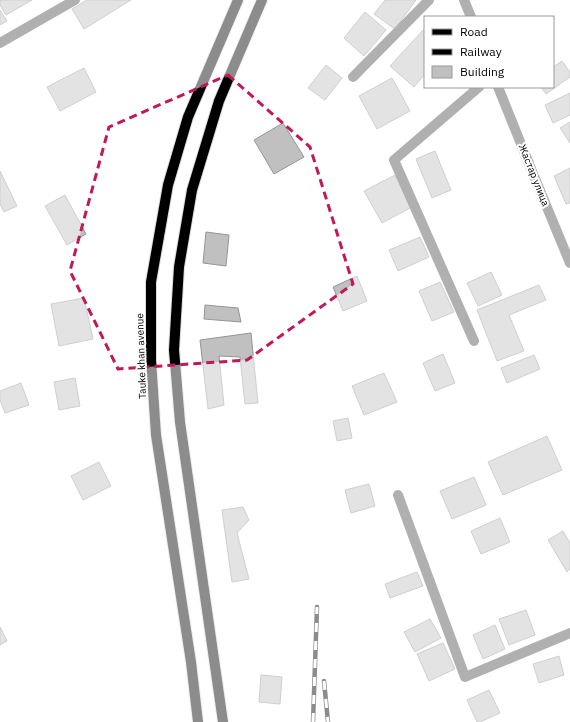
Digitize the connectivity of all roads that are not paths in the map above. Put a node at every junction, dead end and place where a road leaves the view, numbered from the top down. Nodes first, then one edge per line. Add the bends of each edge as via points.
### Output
1 (75, 0) edge
2 (238, 0) edge
3 (262, 0) edge
4 (429, 0) edge
5 (464, 0) edge
6 (471, 16) edge
7 (0, 43) edge
8 (353, 77) dead end
9 (478, 88) edge
10 (498, 88) edge
11 (570, 263) edge
12 (474, 341) dead end
13 (398, 495) dead end
14 (570, 632) edge
15 (198, 722) edge
16 (223, 722) edge

1 - 7 street
2 - 15 main road, Tauke khan avenue via 188,117 168,185 151,282 151,360 156,435
3 - 16 main road via 219,101 192,190 179,267 174,350 180,422
4 - 8 street
5 - 6 street
9 - 12 street via 394,160
10 - 11 street, Жастар улица
13 - 14 street via 465,677

